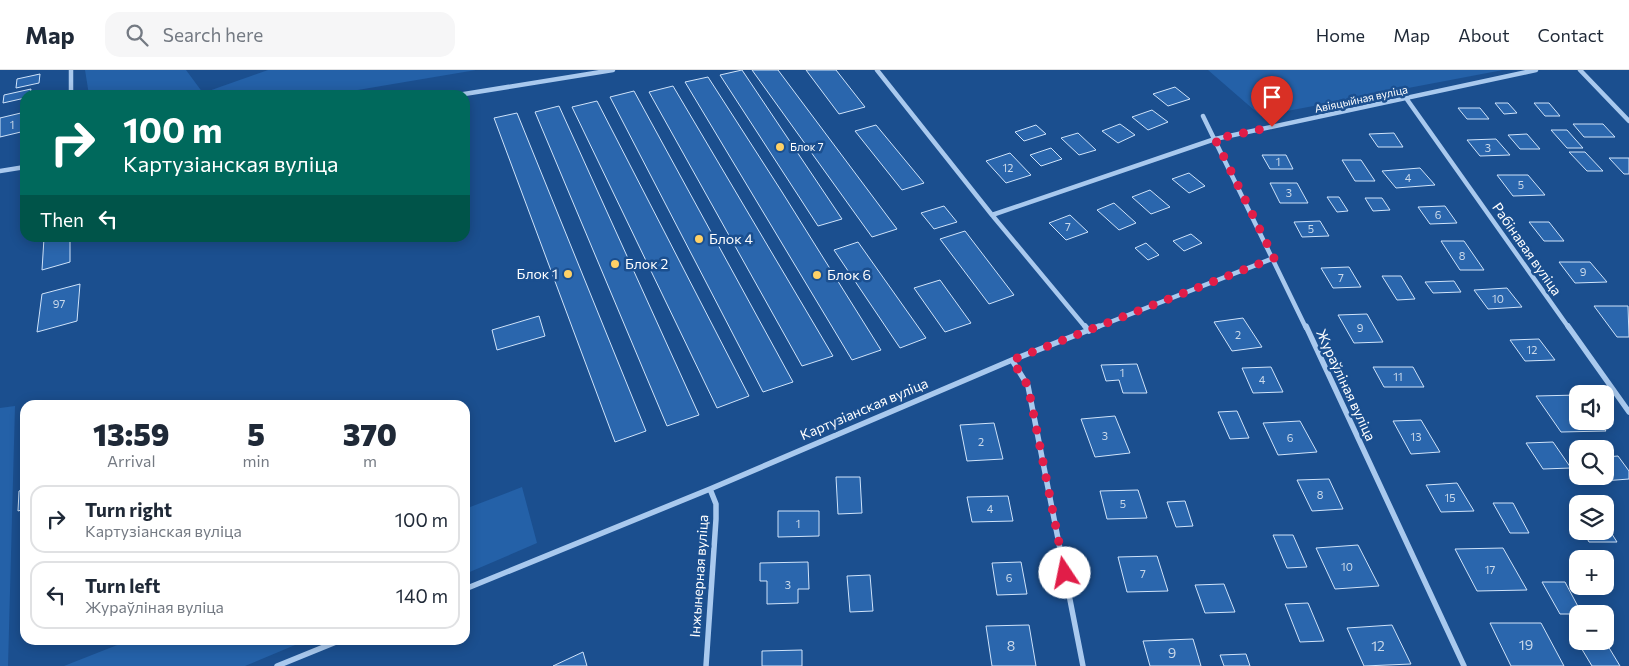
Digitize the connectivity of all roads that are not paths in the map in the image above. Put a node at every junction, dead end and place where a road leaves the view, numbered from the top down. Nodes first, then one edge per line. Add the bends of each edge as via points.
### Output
1 (71, 70) edge
2 (613, 70) edge
3 (877, 70) edge
4 (1536, 70) edge
5 (1580, 70) edge
6 (71, 90) edge
7 (470, 93) edge
8 (1406, 98) junction
9 (1203, 116) dead end
10 (1629, 121) edge
11 (1215, 139) junction
12 (20, 168) edge
13 (0, 171) edge
14 (992, 215) junction
15 (1274, 258) junction
16 (1089, 331) junction
17 (1012, 360) junction
18 (1629, 412) edge
19 (710, 489) junction
20 (470, 587) edge
21 (329, 645) edge
22 (277, 666) edge
23 (706, 666) edge
24 (1083, 666) edge
25 (1464, 666) edge

1 - 6 street
2 - 7 street
3 - 14 street
4 - 8 street, Авіяцыйная вуліца
5 - 10 street
8 - 11 street, Авіяцыйная вуліца
8 - 18 street, Рабінавая вуліца
9 - 11 street, Жураўліная вуліца
11 - 14 street, Авіяцыйная вуліца
11 - 15 street, Жураўліная вуліца
12 - 13 street
14 - 16 street
15 - 16 street, Картузіанская вуліца
15 - 25 street, Жураўліная вуліца
16 - 17 street, Картузіанская вуліца
17 - 19 street, Картузіанская вуліца
17 - 24 street via 1028,386
19 - 20 street, Картузіанская вуліца
19 - 23 street, Інжынерная вуліца via 716,504 716,518
21 - 22 street

